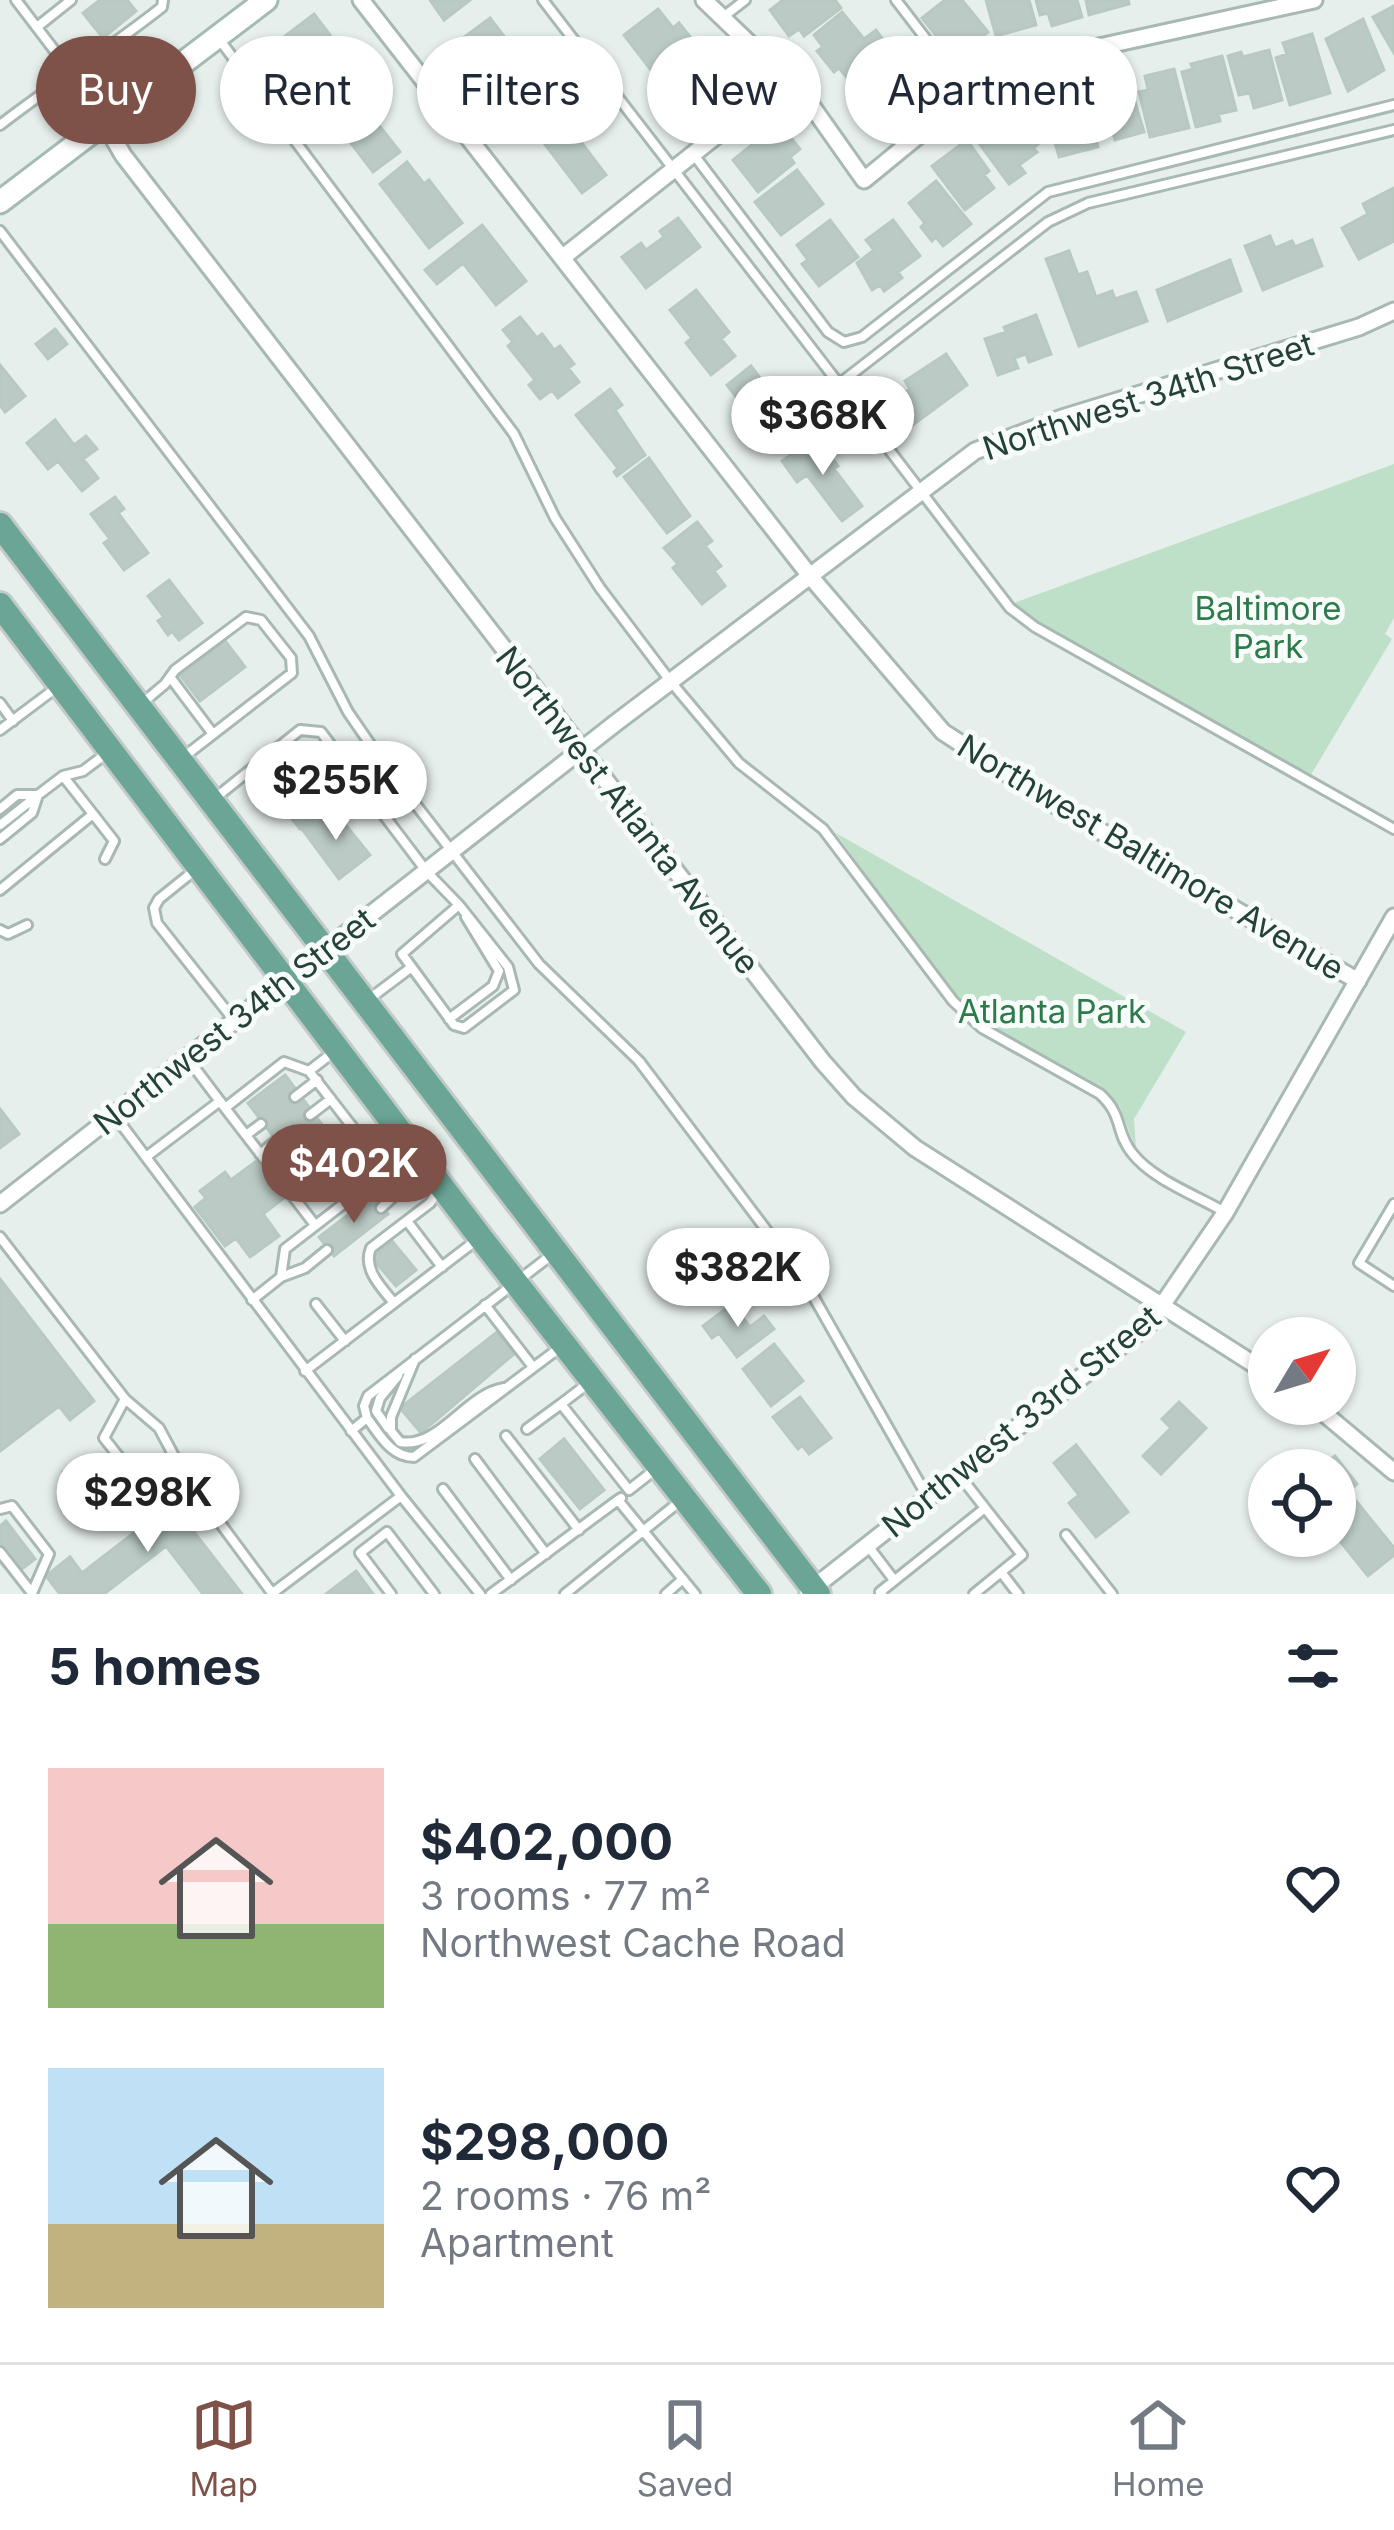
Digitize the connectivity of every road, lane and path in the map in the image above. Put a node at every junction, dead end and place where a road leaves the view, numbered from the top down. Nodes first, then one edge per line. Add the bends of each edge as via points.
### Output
1 (16, 0) edge
2 (71, 0) edge
3 (266, 0) edge
4 (361, 0) edge
5 (543, 0) edge
6 (704, 0) edge
7 (745, 0) edge
8 (896, 0) edge
9 (1315, 0) edge
10 (165, 2) edge
11 (1264, 5) edge
12 (722, 18) junction
13 (37, 27) junction
14 (44, 36) edge
15 (124, 36) edge
16 (741, 36) edge
17 (924, 36) edge
18 (1137, 36) edge
19 (218, 38) junction
20 (196, 54) edge
21 (36, 97) edge
22 (1394, 105) edge
23 (821, 119) edge
24 (0, 125) edge
25 (1394, 130) edge
26 (75, 144) edge
27 (118, 144) edge
28 (706, 144) edge
29 (908, 144) edge
30 (694, 154) junction
31 (674, 170) junction
32 (1, 199) edge
33 (0, 231) edge
34 (562, 258) junction
35 (1394, 311) edge
36 (839, 384) junction
37 (919, 490) junction
38 (0, 525) edge
39 (810, 576) junction
40 (0, 605) edge
41 (170, 677) junction
42 (671, 682) junction
43 (60, 685) junction
44 (0, 703) edge
45 (139, 706) junction
46 (13, 721) junction
47 (0, 730) edge
48 (213, 734) junction
49 (109, 751) junction
50 (582, 751) junction
51 (180, 760) junction
52 (63, 776) junction
53 (38, 795) junction
54 (211, 801) junction
55 (0, 808) edge
56 (94, 814) junction
57 (0, 825) edge
58 (1394, 829) edge
59 (0, 839) edge
60 (452, 851) junction
61 (105, 859) dead end
62 (198, 867) junction
63 (427, 872) junction
64 (0, 890) edge
65 (462, 909) junction
66 (1394, 917) edge
67 (27, 925) dead end
68 (0, 930) edge
69 (325, 950) junction
70 (410, 969) junction
71 (285, 981) junction
72 (1358, 981) junction
73 (365, 1002) junction
74 (449, 1019) junction
75 (233, 1021) junction
76 (337, 1049) junction
77 (187, 1058) junction
78 (309, 1071) junction
79 (317, 1080) junction
80 (295, 1097) dead end
81 (331, 1099) junction
82 (222, 1104) junction
83 (114, 1114) junction
84 (310, 1115) dead end
85 (261, 1124) dead end
86 (350, 1124) junction
87 (246, 1135) junction
88 (331, 1140) dead end
89 (276, 1142) dead end
90 (408, 1142) junction
91 (366, 1144) junction
92 (146, 1157) junction
93 (345, 1160) dead end
94 (381, 1169) junction
95 (440, 1184) junction
96 (309, 1188) dead end
97 (0, 1204) edge
98 (1394, 1204) edge
99 (381, 1208) dead end
100 (1225, 1213) junction
101 (407, 1221) junction
102 (315, 1226) junction
103 (0, 1237) edge
104 (480, 1237) junction
105 (327, 1250) dead end
106 (4, 1251) edge
107 (555, 1252) junction
108 (442, 1267) junction
109 (281, 1277) junction
110 (516, 1282) junction
111 (1394, 1286) edge
112 (252, 1300) junction
113 (394, 1303) junction
114 (316, 1304) dead end
115 (485, 1305) junction
116 (1163, 1309) junction
117 (345, 1341) junction
118 (564, 1344) junction
119 (415, 1358) junction
120 (1248, 1361) edge
121 (533, 1367) junction
122 (305, 1372) junction
123 (592, 1380) junction
124 (506, 1388) junction
125 (124, 1399) junction
126 (561, 1404) junction
127 (367, 1418) junction
128 (1338, 1425) edge
129 (527, 1429) dead end
130 (351, 1431) junction
131 (391, 1431) junction
132 (506, 1436) dead end
133 (475, 1459) dead end
134 (659, 1466) junction
135 (1394, 1472) edge
136 (183, 1474) junction
137 (958, 1474) junction
138 (443, 1489) dead end
139 (629, 1490) junction
140 (401, 1496) junction
141 (685, 1497) junction
142 (928, 1498) junction
143 (618, 1500) junction
144 (985, 1508) junction
145 (0, 1509) edge
146 (579, 1530) junction
147 (645, 1530) junction
148 (1066, 1535) dead end
149 (868, 1546) junction
150 (0, 1552) edge
151 (546, 1554) junction
152 (1001, 1572) junction
153 (683, 1579) junction
154 (511, 1580) junction
155 (894, 1580) junction
156 (672, 1592) edge
157 (813, 1592) edge
158 (32, 1593) edge
159 (272, 1593) edge
160 (391, 1594) edge
161 (434, 1594) edge
162 (480, 1594) edge
163 (491, 1594) edge
164 (565, 1594) edge
165 (694, 1594) edge
166 (759, 1594) edge
167 (882, 1594) edge
168 (974, 1594) edge
169 (1018, 1594) edge
170 (1112, 1594) edge

1 - 13 lane
2 - 13 lane
3 - 19 main road
4 - 34 street, Northwest Baltimore Avenue
5 - 31 lane
6 - 12 street
7 - 12 lane
8 - 17 lane
9 - 11 street
10 - 15 lane
11 - 18 street
12 - 16 street
13 - 14 lane
19 - 20 main road
19 - 42 lane via 514,434 555,518
21 - 24 lane
22 - 30 lane via 1048,191 862,337 844,342 828,332
23 - 29 street via 864,180
25 - 36 lane via 1088,203 1048,222
26 - 32 main road
27 - 50 street, Northwest Atlanta Avenue
28 - 30 street
30 - 31 street
31 - 34 street
31 - 36 lane
33 - 60 lane via 309,636 348,712
34 - 39 street, Northwest Baltimore Avenue
35 - 37 street, Northwest 34th Street via 1000,440
36 - 37 lane
37 - 39 street, Northwest 34th Street
37 - 58 lane via 1010,608 1035,627
38 - 45 main road
39 - 42 street, Northwest 34th Street
39 - 72 street, Northwest Baltimore Avenue via 943,732
40 - 43 main road
41 - 45 lane
41 - 48 lane
41 - 48 lane via 246,617 261,620 291,658 292,673
42 - 50 street, Northwest 34th Street
42 - 100 lane via 739,763 823,829 953,1001 982,1028 1100,1094 1142,1163
43 - 46 lane
43 - 49 main road
44 - 46 lane
45 - 51 main road
46 - 47 lane
48 - 51 lane
49 - 52 lane
49 - 62 main road
50 - 60 street, Northwest 34th Street
50 - 116 street, Northwest Atlanta Avenue via 854,1097 915,1148
51 - 54 main road
52 - 53 lane
52 - 56 lane
53 - 55 lane via 17,795
53 - 57 lane
53 - 59 lane via 32,813
54 - 63 lane via 300,730 321,732
54 - 69 main road
56 - 61 lane via 114,841
56 - 64 lane
60 - 63 street, Northwest 34th Street
60 - 142 lane via 539,964 639,1061 804,1280
62 - 71 main road
62 - 75 lane via 158,899 157,923
63 - 65 lane
63 - 69 street, Northwest 34th Street
65 - 70 lane via 406,948
65 - 74 lane via 500,971 493,986
65 - 74 lane via 508,967 514,990 469,1027
66 - 72 street, Northwest 33rd Street
67 - 68 lane
69 - 71 street, Northwest 34th Street
69 - 73 main road
70 - 73 lane
70 - 74 lane
71 - 75 street, Northwest 34th Street
71 - 76 main road
72 - 100 street, Northwest 33rd Street
73 - 107 main road
75 - 77 street, Northwest 34th Street
76 - 78 lane
76 - 90 main road
77 - 82 lane
77 - 83 street, Northwest 34th Street
78 - 79 lane
78 - 82 lane via 284,1062
79 - 80 lane
79 - 81 lane
81 - 84 lane
81 - 86 lane
82 - 87 lane
82 - 92 lane
83 - 92 lane
83 - 97 street, Northwest 34th Street
85 - 87 lane
86 - 88 lane
86 - 91 lane
87 - 89 lane via 262,1157
90 - 94 lane
90 - 95 main road
91 - 93 lane
91 - 94 lane
92 - 112 lane
94 - 99 lane via 394,1196
94 - 102 lane
95 - 101 lane
95 - 104 main road
96 - 102 lane via 293,1197
98 - 111 lane via 1360,1263
100 - 116 street, Northwest 33rd Street
101 - 108 lane
101 - 113 lane via 367,1258
102 - 109 lane via 285,1249
103 - 106 lane
104 - 108 lane
104 - 110 main road
105 - 109 lane
106 - 125 lane
107 - 110 lane
107 - 157 main road
108 - 113 lane
109 - 112 lane
110 - 115 lane
110 - 118 main road
112 - 122 lane
113 - 117 lane
114 - 117 lane
115 - 119 lane
115 - 121 lane
116 - 120 street, Northwest Atlanta Avenue
116 - 137 street, Northwest 33rd Street
117 - 122 lane
118 - 121 lane
118 - 123 main road
119 - 127 lane via 368,1396
119 - 131 lane
119 - 131 lane via 376,1404
121 - 124 lane
122 - 130 lane
123 - 126 lane
123 - 134 main road
124 - 127 lane via 414,1457 390,1448
124 - 131 lane via 486,1390 422,1442 400,1442
125 - 136 lane via 159,1429
125 - 136 lane via 104,1438 141,1485
126 - 129 lane
126 - 139 lane
127 - 130 lane
128 - 135 street
130 - 140 lane
132 - 146 lane
133 - 151 lane
134 - 139 lane
134 - 141 main road
136 - 159 lane
137 - 142 street, Northwest 33rd Street
137 - 144 lane
138 - 154 lane
139 - 143 lane
140 - 159 lane
140 - 162 lane
141 - 147 lane
141 - 166 main road
142 - 149 street, Northwest 33rd Street
143 - 146 lane
143 - 147 lane
144 - 152 lane via 1022,1555
144 - 155 lane
145 - 158 lane via 12,1506 49,1554
146 - 151 lane
147 - 153 lane
147 - 164 lane
148 - 170 lane
149 - 155 lane
149 - 157 street, Northwest 33rd Street
150 - 158 lane
151 - 154 lane
152 - 168 lane
152 - 169 lane
153 - 156 lane
153 - 165 lane
154 - 163 lane
155 - 167 lane
160 - 161 lane via 359,1552 387,1532

